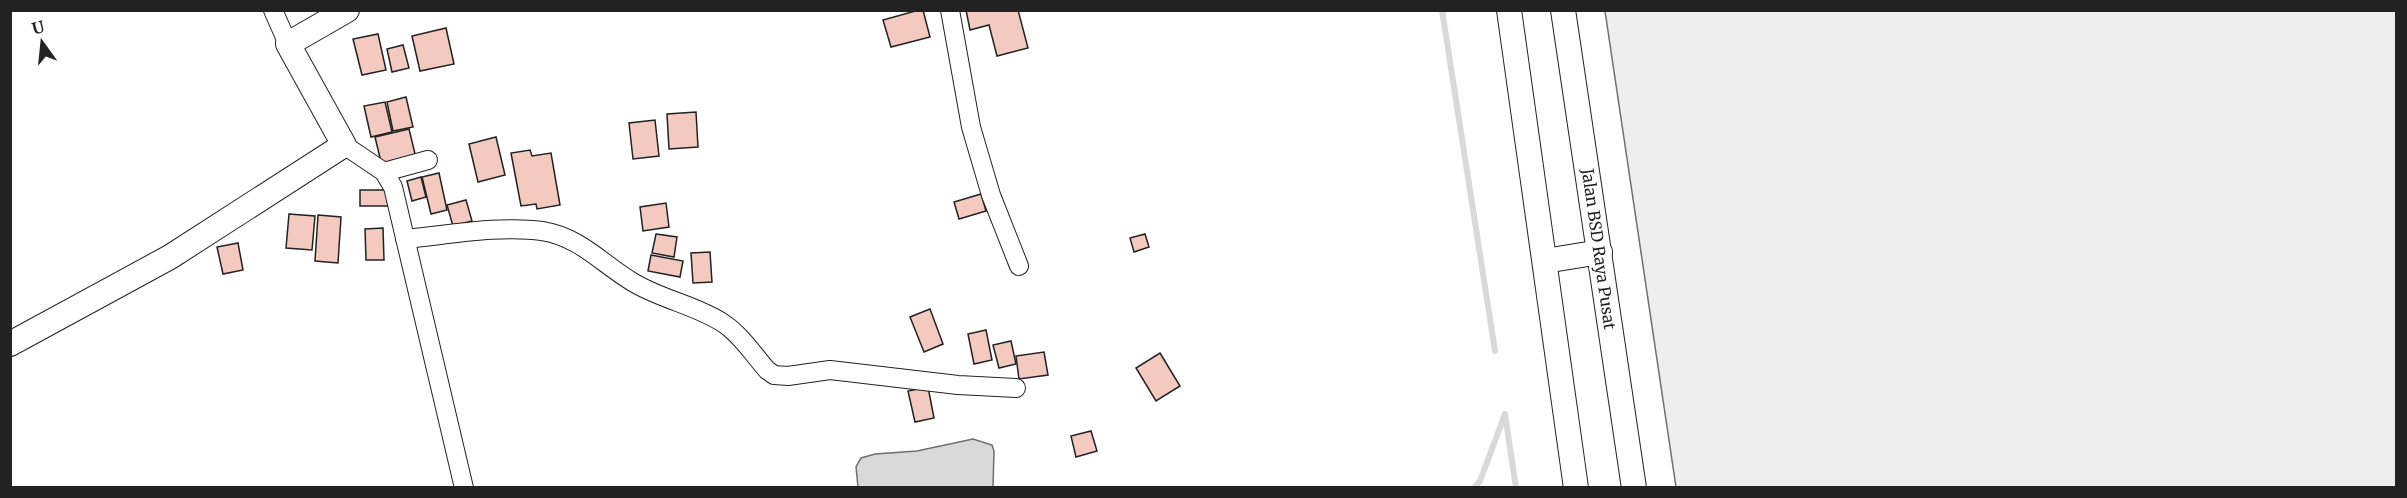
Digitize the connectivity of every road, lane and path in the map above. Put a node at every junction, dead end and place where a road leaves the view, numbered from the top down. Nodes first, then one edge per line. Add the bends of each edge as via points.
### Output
1 (273, 10) edge
2 (347, 10) edge
3 (951, 10) edge
4 (1509, 10) edge
5 (1563, 10) edge
6 (288, 44) junction
7 (344, 145) junction
8 (428, 160) dead end
9 (384, 172) junction
10 (405, 239) junction
11 (1600, 252) junction
12 (1545, 261) junction
13 (1019, 266) dead end
14 (10, 344) edge
15 (1016, 388) dead end
16 (464, 488) edge
17 (1576, 488) edge
18 (1634, 488) edge

1 - 6 street
2 - 6 main road
3 - 13 street via 971,127 991,195
4 - 12 main road
5 - 11 main road, Jalan BSD Raya Pusat
6 - 7 main road
7 - 9 street
7 - 14 main road via 170,256
8 - 9 street
9 - 10 street via 393,187
10 - 15 street via 505,230 542,231 570,238 636,284 726,325 774,375 830,370
10 - 16 street
11 - 12 main road
11 - 18 main road, Jalan BSD Raya Pusat
12 - 17 main road

